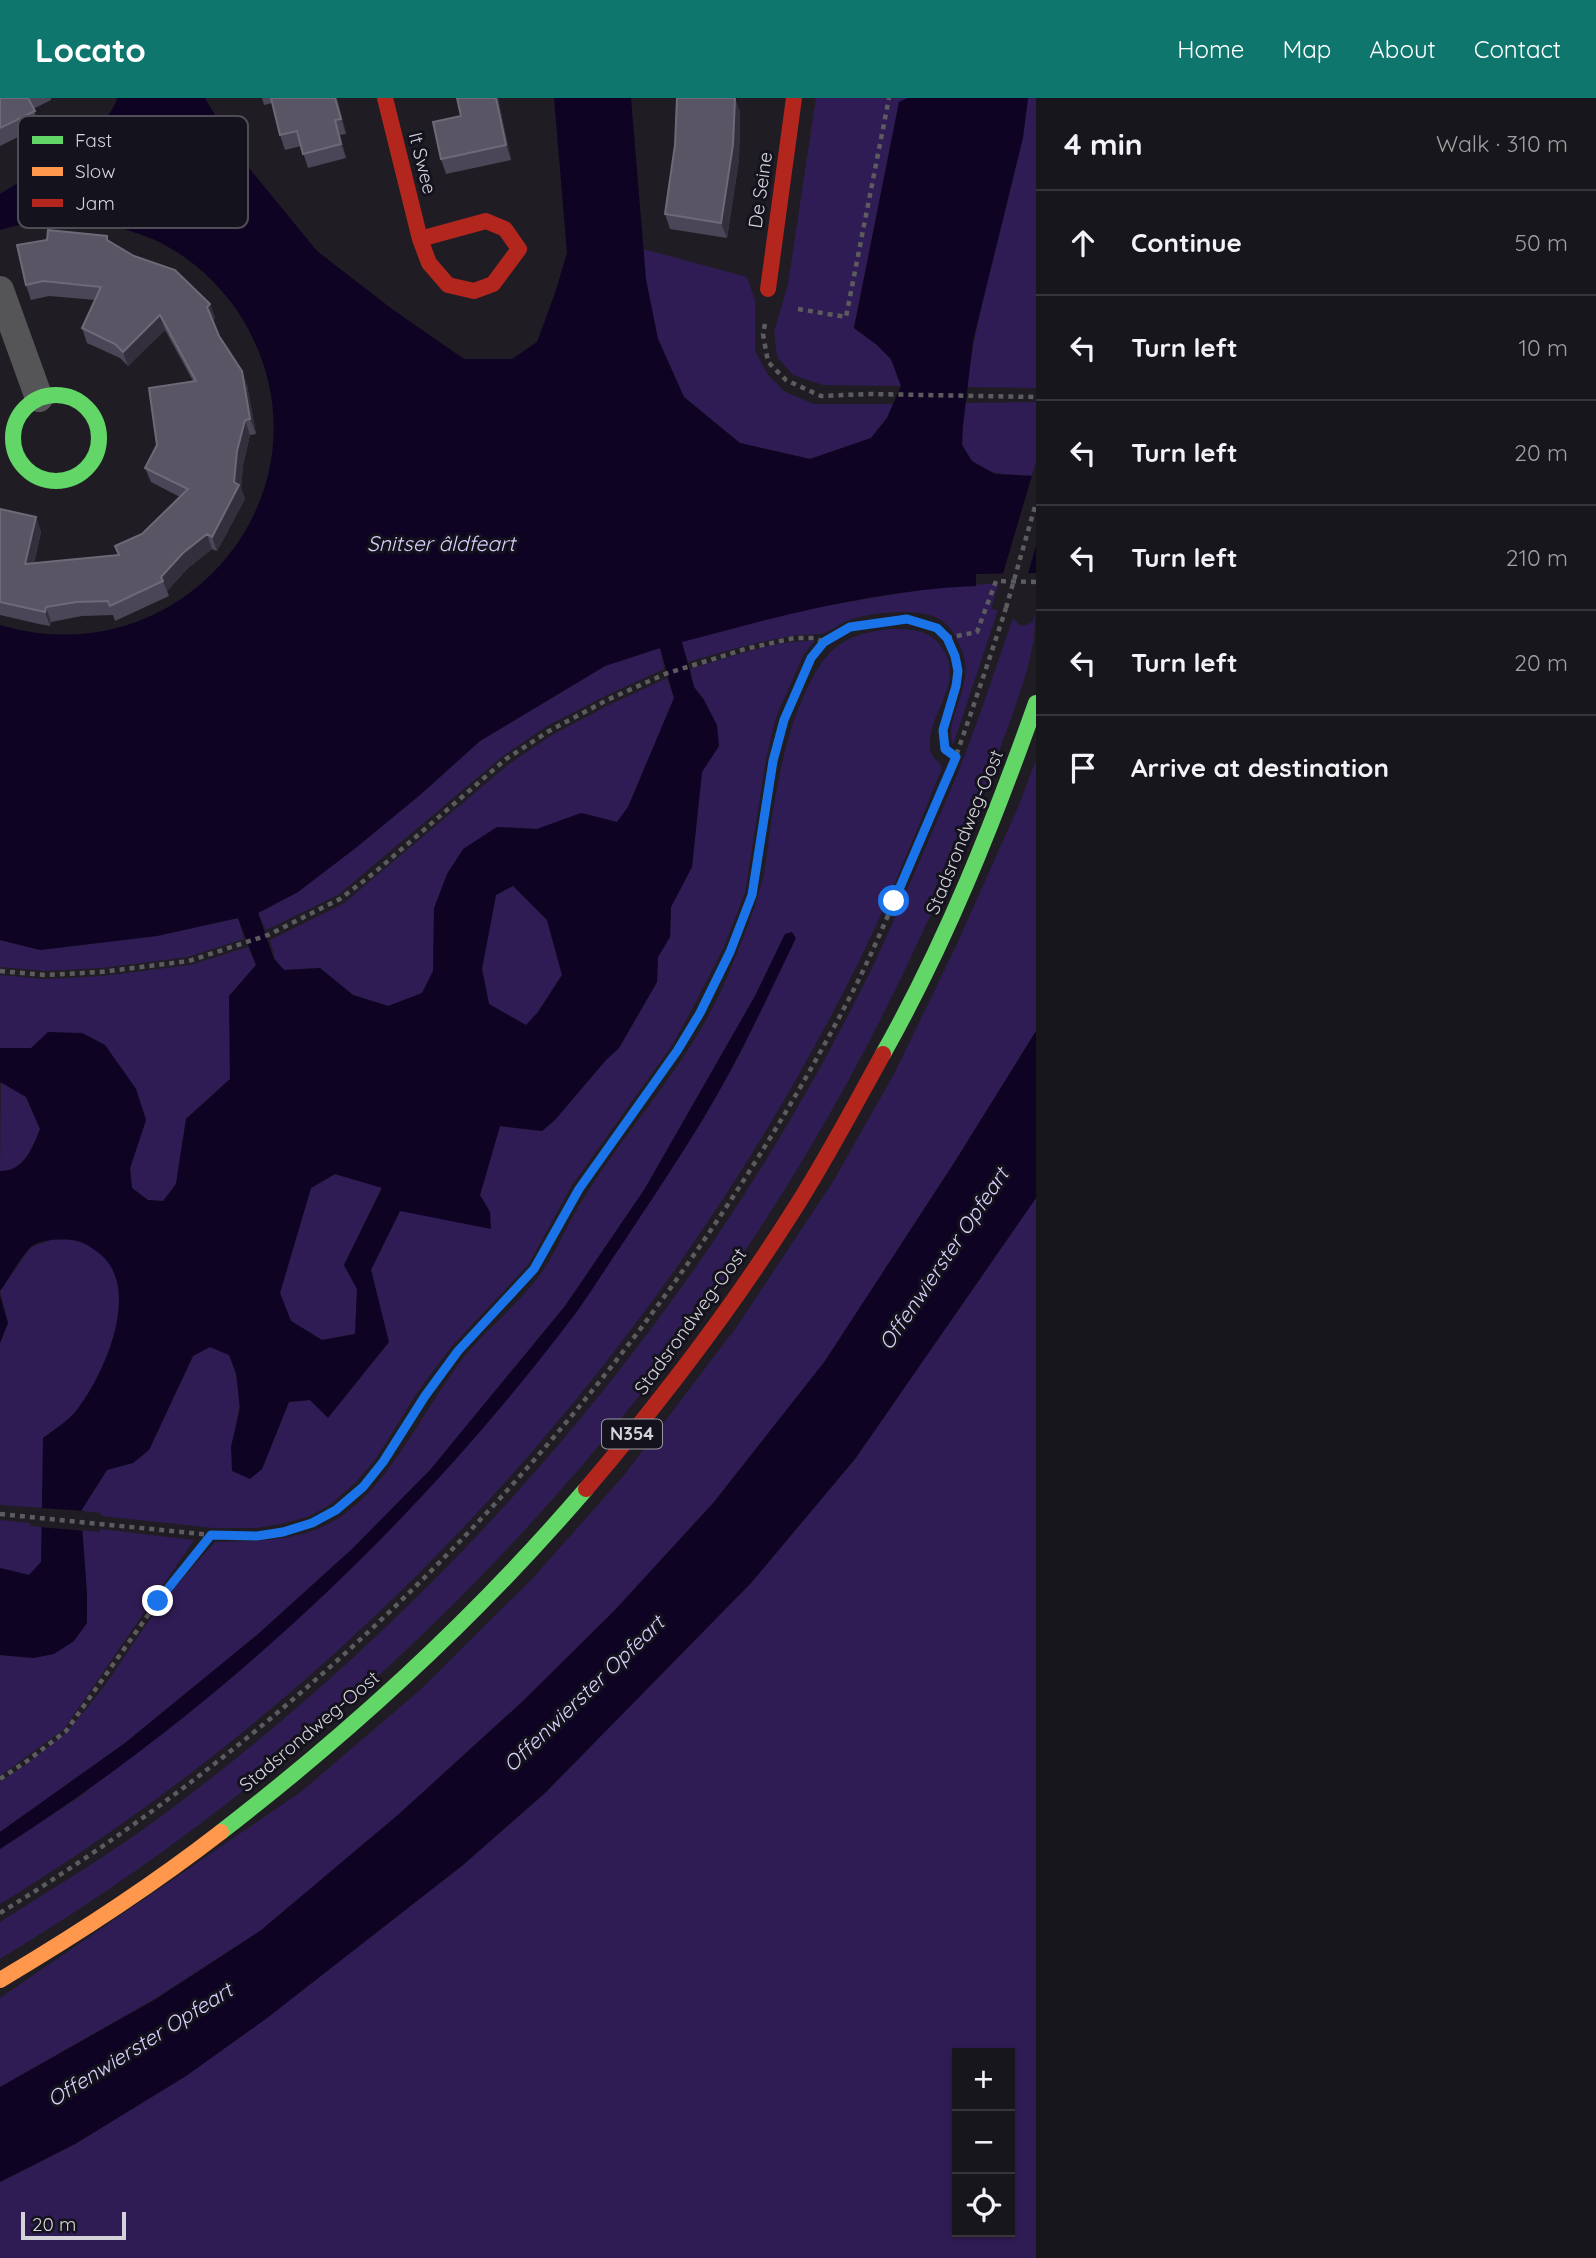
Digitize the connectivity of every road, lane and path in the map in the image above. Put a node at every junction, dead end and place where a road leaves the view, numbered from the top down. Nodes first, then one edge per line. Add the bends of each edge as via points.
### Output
1 (384, 98) edge
2 (794, 98) edge
3 (889, 98) edge
4 (420, 239) junction
5 (0, 290) edge
6 (768, 296) junction
7 (1036, 397) edge
8 (39, 398) junction
9 (1036, 503) edge
10 (1036, 582) edge
11 (947, 638) junction
12 (824, 642) junction
13 (1036, 703) edge
14 (956, 757) junction
15 (0, 971) edge
16 (0, 1514) edge
17 (211, 1535) junction
18 (0, 1779) edge
19 (0, 1913) edge
20 (0, 1980) edge

1 - 4 main road, It Swee
2 - 6 main road, De Seine
3 - 6 path via 846,317
4 - 4 main road, It Swee via 486,221 505,229 519,249 494,284 474,291 448,285 429,262
5 - 8 street
6 - 7 path via 763,334 768,362 786,380 821,396
8 - 8 main road via 54,395 79,401 90,411 99,431 92,463 72,479 57,482 31,474 15,452 18,417
9 - 14 path, bridge
10 - 11 path via 996,581 977,632
11 - 12 path via 937,628 907,619 850,627
11 - 14 path via 958,671 943,742
12 - 15 path via 794,638 689,666 549,731 517,752 340,899 268,935 189,961 45,975
12 - 17 path via 811,658 784,720 752,895 730,952 677,1051 579,1189 534,1269 458,1351 383,1462 336,1510 283,1532
13 - 20 main road, Stadsrondweg-Oost / N354 via 948,926 887,1047 779,1234 646,1418 527,1556 346,1731 181,1862
14 - 19 path via 853,990 806,1076 714,1228 584,1402 459,1544 320,1678 157,1808
16 - 17 path
17 - 18 path via 66,1731

